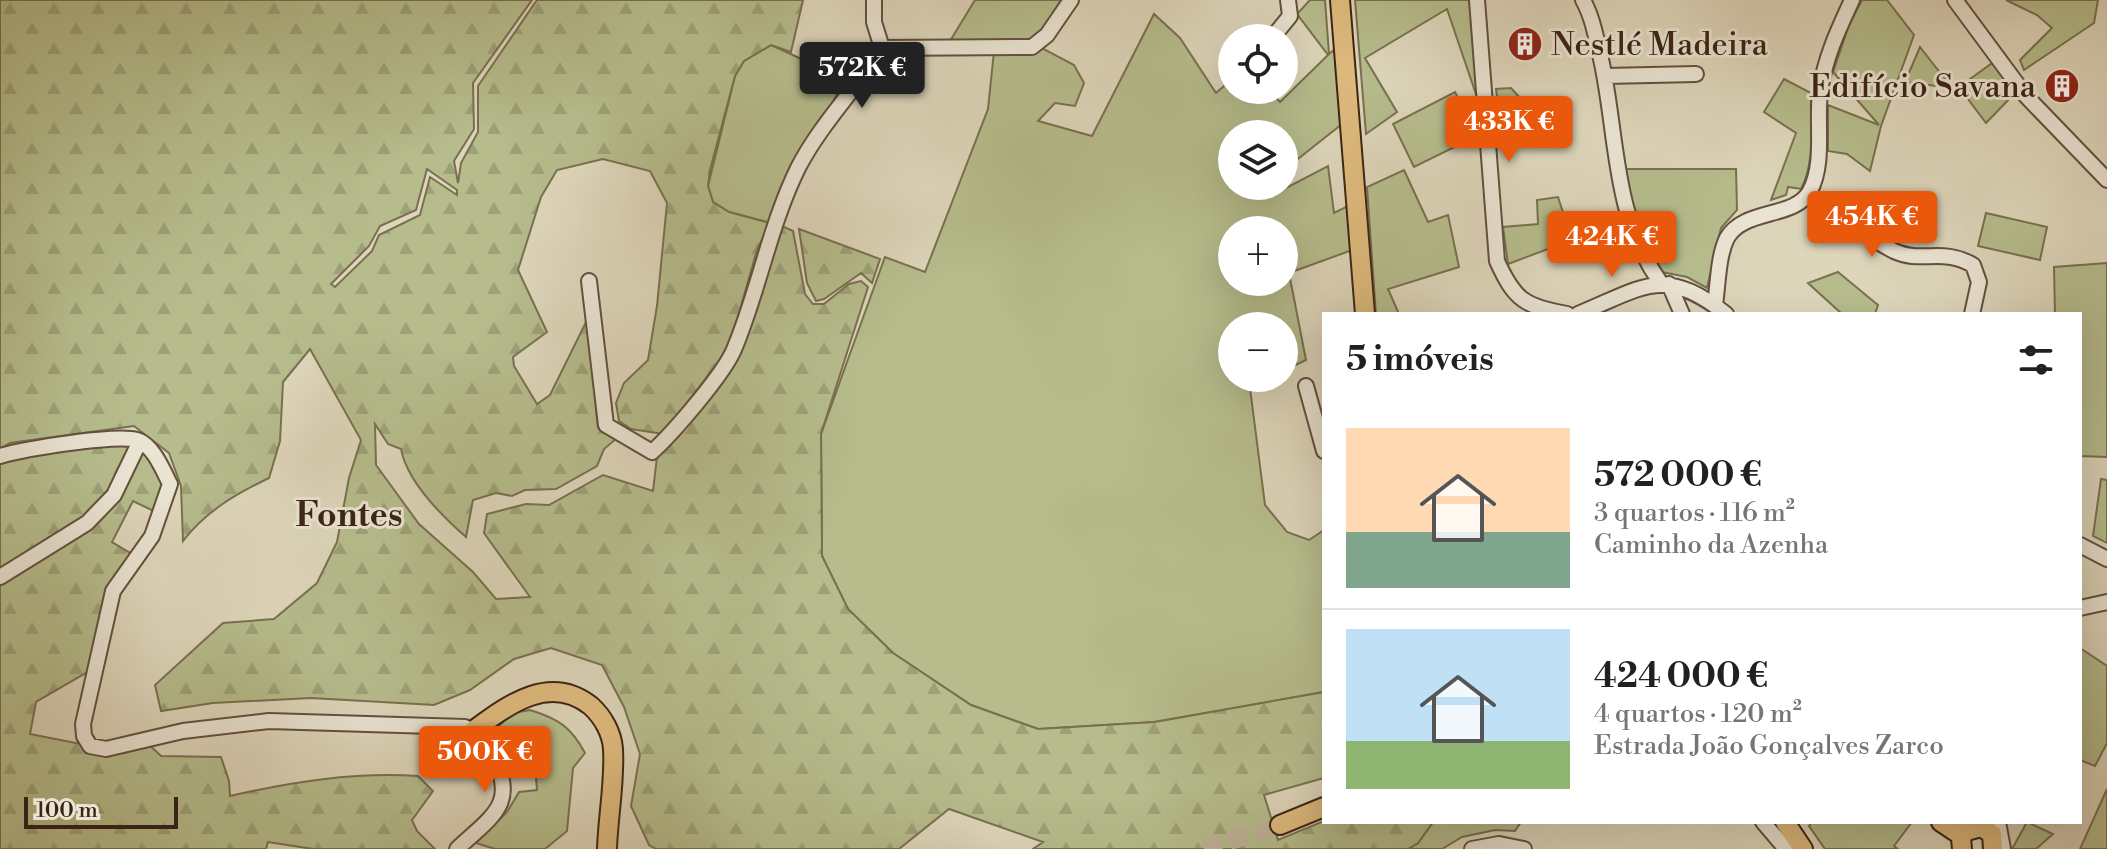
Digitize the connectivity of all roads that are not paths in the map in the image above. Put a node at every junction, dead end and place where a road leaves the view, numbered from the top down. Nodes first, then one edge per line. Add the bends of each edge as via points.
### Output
1 (874, 0) edge
2 (1071, 0) edge
3 (1288, 0) edge
4 (1340, 0) edge
5 (1477, 0) edge
6 (1583, 0) edge
7 (1852, 0) edge
8 (1955, 0) edge
9 (1283, 24) edge
10 (882, 48) junction
11 (1696, 74) dead end
12 (1605, 76) junction
13 (2107, 180) edge
14 (1809, 194) junction
15 (589, 281) dead end
16 (1664, 283) junction
17 (1720, 309) edge
18 (1365, 312) edge
19 (1559, 312) edge
20 (1584, 312) edge
21 (1681, 312) edge
22 (1972, 312) edge
23 (1306, 386) dead end
24 (140, 441) junction
25 (1322, 444) edge
26 (0, 456) edge
27 (2082, 546) edge
28 (2107, 559) edge
29 (0, 577) edge
30 (2107, 602) edge
31 (2082, 608) edge
32 (474, 730) junction
33 (1322, 808) edge
34 (607, 824) junction
35 (1765, 824) edge
36 (1786, 824) edge
37 (1943, 824) edge
38 (1987, 824) edge
39 (1280, 825) tunnel mouth
40 (1962, 842) edge
41 (1499, 847) edge
42 (457, 849) edge
43 (595, 849) edge
44 (607, 849) edge
45 (1472, 849) edge
46 (1524, 849) edge
47 (1786, 849) edge
48 (1803, 849) edge
49 (1993, 849) edge
50 (2003, 849) edge

1 - 10 street
2 - 10 street via 1032,47
3 - 9 street via 1290,16
4 - 18 main road
5 - 19 street via 1497,261 1524,303
6 - 12 street
7 - 14 street via 1833,40 1821,88 1815,178
8 - 13 street via 2026,96
10 - 15 street via 808,150 765,251 734,350 671,435 652,452 606,425
11 - 12 street
12 - 16 street via 1625,214 1639,251
14 - 17 street via 1735,228 1726,240
14 - 22 street via 1895,252 1919,257 1954,254 1973,265 1979,282
16 - 17 street
16 - 20 street
16 - 21 street
23 - 25 street
24 - 26 street via 119,439
24 - 29 street via 119,488 87,523
24 - 32 street via 170,484 152,536 113,591 83,724 90,746 106,749 183,731 269,721
27 - 28 street
30 - 31 street
32 - 34 main road via 520,699 546,691 574,696 590,706 603,720 613,748
32 - 42 street via 506,787 492,816
33 - 39 main road
34 - 43 main road
34 - 44 main road
35 - 47 street
36 - 48 main road
37 - 40 main road
38 - 40 main road via 1971,828
38 - 49 main road
38 - 50 street
41 - 45 street
41 - 46 street

